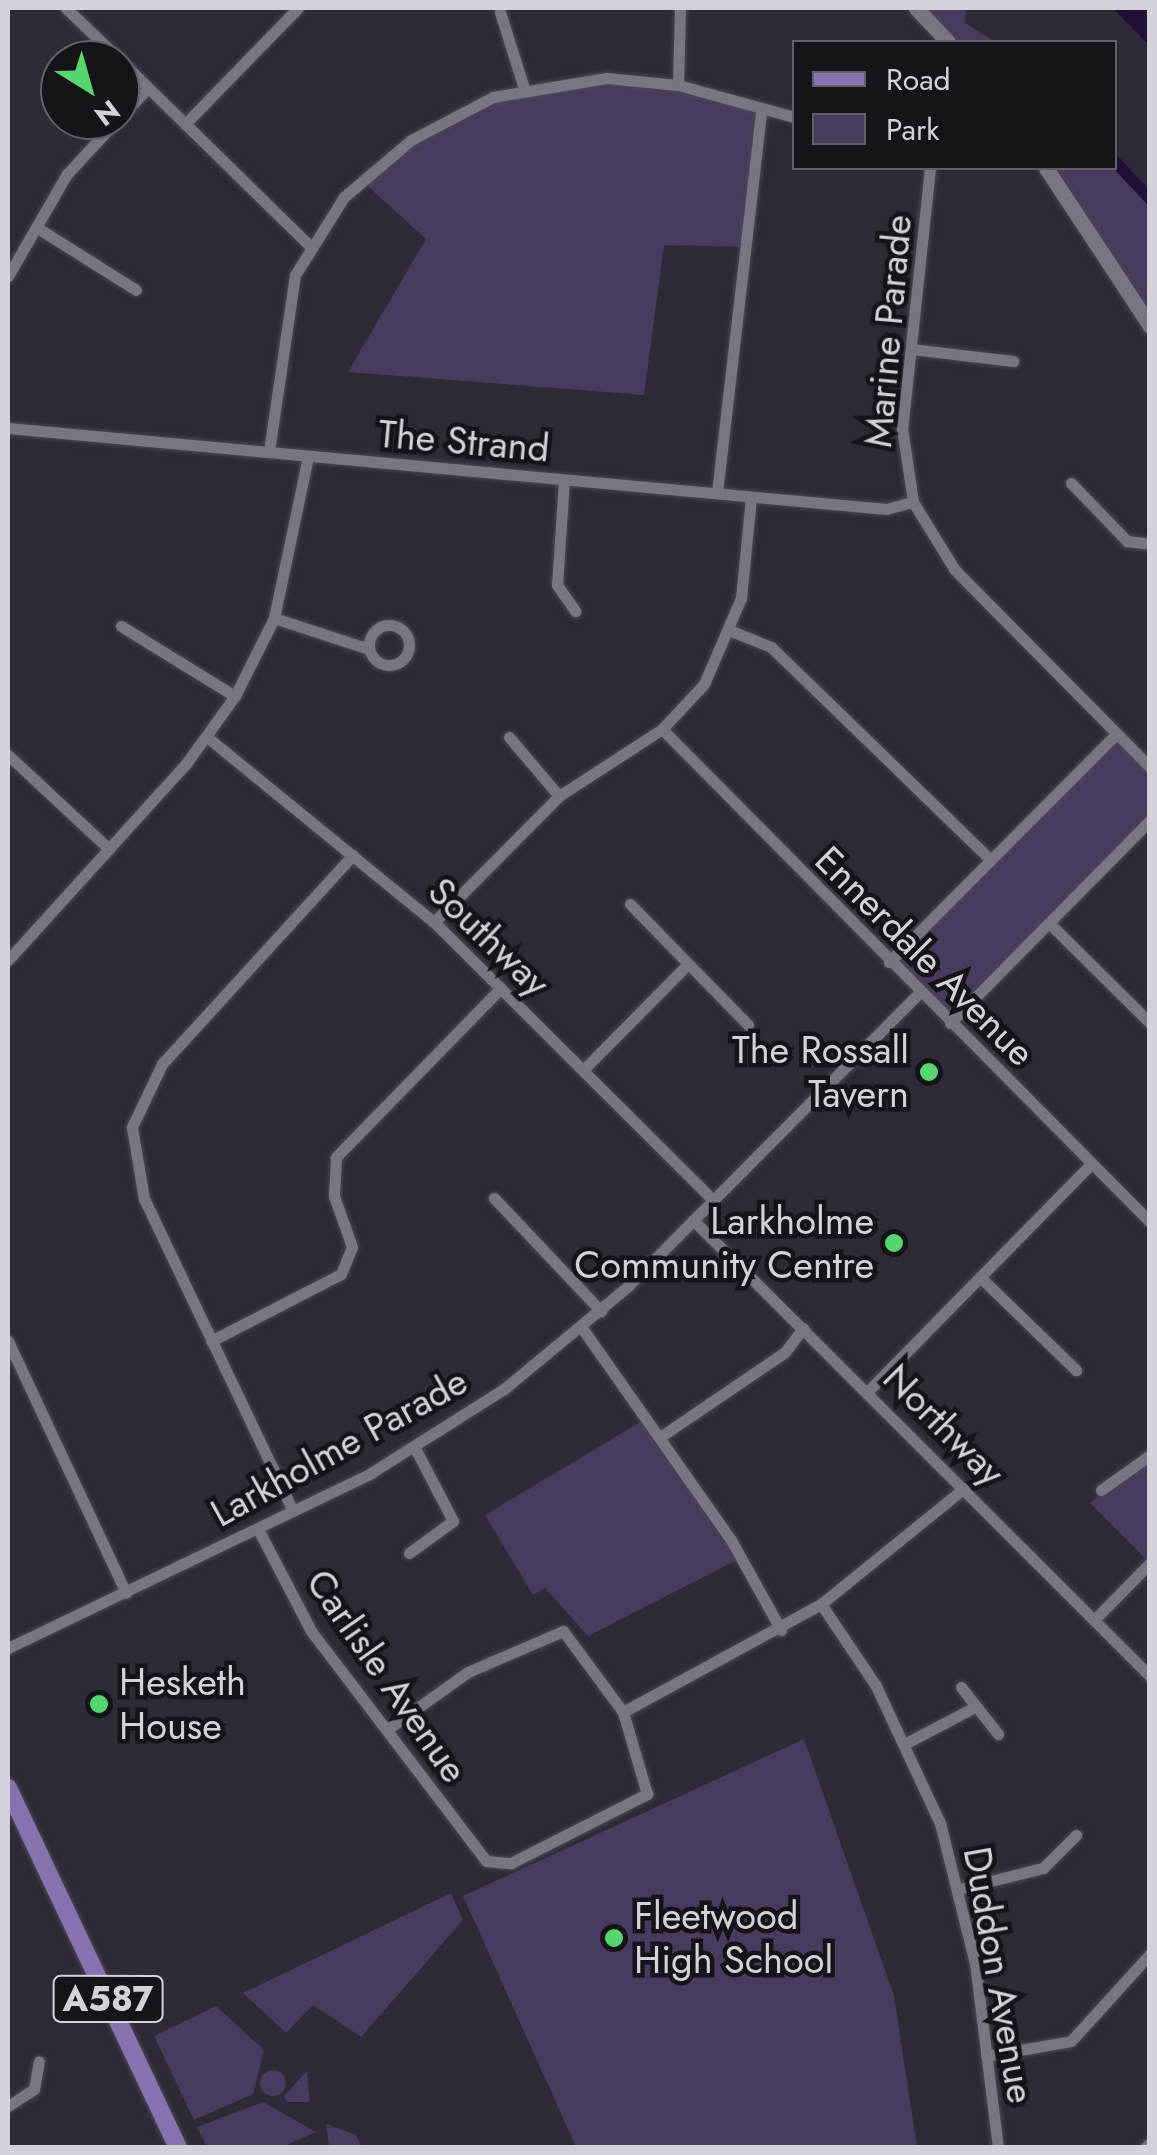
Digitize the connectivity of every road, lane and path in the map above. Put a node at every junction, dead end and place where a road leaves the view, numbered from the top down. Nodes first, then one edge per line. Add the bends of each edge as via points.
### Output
1 (66, 8) edge
2 (298, 8) edge
3 (680, 8) edge
4 (916, 8) edge
5 (500, 12) dead end
6 (99, 40) edge
7 (946, 40) edge
8 (140, 80) edge
9 (678, 85) junction
10 (148, 88) junction
11 (524, 88) junction
12 (140, 96) edge
13 (761, 110) junction
14 (792, 117) edge
15 (185, 124) junction
16 (101, 140) edge
17 (930, 170) edge
18 (1047, 170) edge
19 (36, 227) junction
20 (310, 246) junction
21 (8, 276) edge
22 (136, 290) dead end
23 (1150, 326) edge
24 (912, 349) junction
25 (1013, 361) dead end
26 (8, 428) edge
27 (268, 451) junction
28 (308, 456) junction
29 (564, 480) junction
30 (1070, 483) dead end
31 (717, 493) junction
32 (751, 497) junction
33 (913, 502) junction
34 (1150, 544) edge
35 (575, 612) dead end
36 (274, 618) junction
37 (121, 626) dead end
38 (732, 631) junction
39 (369, 649) dead end
40 (235, 696) junction
41 (662, 729) junction
42 (1116, 734) junction
43 (206, 737) junction
44 (509, 737) dead end
45 (8, 756) edge
46 (1148, 763) edge
47 (559, 796) junction
48 (1150, 820) edge
49 (108, 849) junction
50 (353, 855) junction
51 (988, 858) junction
52 (630, 904) dead end
53 (434, 922) junction
54 (1048, 923) junction
55 (8, 960) edge
56 (890, 962) junction
57 (687, 965) junction
58 (501, 988) junction
59 (919, 993) junction
60 (1150, 1023) edge
61 (748, 1024) dead end
62 (950, 1024) junction
63 (583, 1070) junction
64 (1091, 1164) junction
65 (494, 1198) dead end
66 (713, 1200) junction
67 (693, 1220) junction
68 (1150, 1222) edge
69 (980, 1277) junction
70 (601, 1312) junction
71 (582, 1328) junction
72 (803, 1328) junction
73 (8, 1341) edge
74 (211, 1341) junction
75 (1076, 1370) dead end
76 (868, 1391) junction
77 (660, 1438) junction
78 (415, 1448) junction
79 (1150, 1454) edge
80 (964, 1488) junction
81 (1101, 1490) dead end
82 (293, 1511) junction
83 (258, 1528) junction
84 (409, 1552) dead end
85 (1150, 1563) edge
86 (126, 1592) junction
87 (821, 1604) junction
88 (1094, 1620) junction
89 (781, 1630) junction
90 (8, 1648) edge
91 (1150, 1676) edge
92 (960, 1688) dead end
93 (971, 1708) junction
94 (623, 1712) junction
95 (392, 1726) junction
96 (998, 1734) dead end
97 (906, 1743) junction
98 (8, 1788) edge
99 (1076, 1836) dead end
100 (959, 1889) junction
101 (1150, 1954) edge
102 (986, 2056) junction
103 (39, 2061) dead end
104 (34, 2089) junction
105 (49, 2096) dead end
106 (8, 2106) edge
107 (178, 2148) edge
108 (998, 2148) edge

1 - 6 street
2 - 15 street
3 - 9 street
4 - 7 street
5 - 11 street
8 - 10 street
9 - 11 street via 606,78
9 - 13 street
10 - 12 street
10 - 15 street
11 - 20 street via 466,108 386,157
13 - 14 street
13 - 31 street
15 - 20 street
16 - 19 street
17 - 24 street, Marine Parade
18 - 23 street
19 - 21 street
19 - 22 street
20 - 27 street via 282,324
24 - 25 street
24 - 33 street, Marine Parade via 902,428
26 - 27 street, The Strand
27 - 28 street, The Strand
28 - 29 street, The Strand
28 - 36 street
29 - 31 street, The Strand
29 - 35 street via 556,585
30 - 34 street via 1127,542
31 - 32 street, The Strand
32 - 33 street, The Strand via 886,509
32 - 38 street
33 - 42 street, Marine Parade via 955,570
36 - 39 street
36 - 40 street
37 - 40 street
38 - 41 street via 704,684
38 - 51 street via 771,647
40 - 43 street
41 - 47 street
41 - 56 street, Ennerdale Avenue
42 - 46 street, Marine Parade
42 - 51 street
43 - 49 street
43 - 50 street, Southway
44 - 47 street
45 - 49 street
47 - 53 street
48 - 54 street
49 - 55 street
50 - 53 street, Southway
50 - 74 street via 162,1064 137,1105 135,1174
51 - 56 street
52 - 57 street
53 - 58 street, Southway
54 - 60 street
54 - 62 street
56 - 59 street, Ennerdale Avenue
57 - 61 street
57 - 63 street
58 - 63 street, Southway
58 - 74 street via 336,1157 334,1196 352,1247 341,1274
59 - 62 street, Ennerdale Avenue
59 - 66 street, Larkholme Parade
62 - 64 street, Ennerdale Avenue
63 - 66 street, Southway
64 - 68 street, Ennerdale Avenue
64 - 69 street
65 - 70 street
66 - 67 street, Larkholme Parade
67 - 70 street, Larkholme Parade
67 - 72 street, Northway
69 - 75 street
69 - 76 street
70 - 71 street, Larkholme Parade
71 - 77 street
71 - 78 street, Larkholme Parade
72 - 76 street, Northway
72 - 77 street via 785,1352
73 - 86 street
74 - 82 street
76 - 80 street, Northway
77 - 89 street
78 - 82 street, Larkholme Parade
78 - 84 street via 452,1521
79 - 81 street
80 - 87 street
80 - 88 street, Northway
82 - 83 street, Larkholme Parade
83 - 86 street, Larkholme Parade
83 - 95 street, Carlisle Avenue via 311,1631
85 - 88 street
86 - 90 street, Larkholme Parade
87 - 89 street
87 - 97 street, Duddon Avenue
88 - 91 street, Northway
89 - 94 street
92 - 93 street
93 - 96 street
93 - 97 street
94 - 95 street via 563,1631 468,1672
94 - 95 street, Carlisle Avenue via 647,1794 640,1804 511,1863 476,1852
97 - 100 street, Duddon Avenue
98 - 107 main road, A587
99 - 100 street via 1043,1868
100 - 102 street, Duddon Avenue
101 - 102 street via 1071,2041
102 - 108 street, Duddon Avenue
103 - 104 street
104 - 105 street
104 - 106 street

